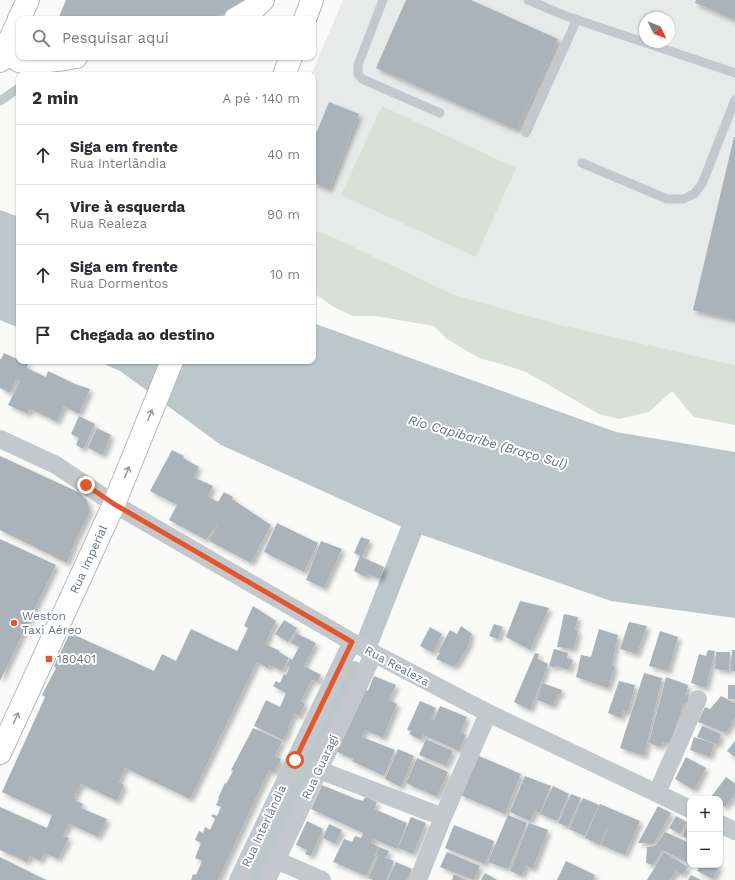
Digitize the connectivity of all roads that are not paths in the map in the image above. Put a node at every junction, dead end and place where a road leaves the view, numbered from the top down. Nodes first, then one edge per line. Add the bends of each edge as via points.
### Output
1 (28, 0) edge
2 (263, 0) edge
3 (312, 0) edge
4 (383, 0) edge
5 (528, 0) edge
6 (20, 16) edge
7 (240, 16) edge
8 (306, 16) edge
9 (577, 19) junction
10 (16, 26) edge
11 (3, 54) edge
12 (16, 59) edge
13 (18, 60) edge
14 (54, 60) edge
15 (68, 60) edge
16 (289, 60) edge
17 (45, 72) dead end
18 (285, 72) edge
19 (735, 74) edge
20 (16, 90) edge
21 (735, 100) edge
22 (0, 101) edge
23 (440, 113) dead end
24 (526, 133) dead end
25 (582, 163) dead end
26 (171, 364) edge
27 (0, 439) edge
28 (114, 504) junction
29 (352, 642) junction
30 (374, 653) junction
31 (698, 699) dead end
32 (488, 713) junction
33 (0, 753) edge
34 (319, 770) junction
35 (657, 793) junction
36 (687, 808) edge
37 (443, 817) junction
38 (723, 825) edge
39 (735, 831) edge
40 (276, 860) junction
41 (238, 880) edge
42 (267, 880) edge
43 (322, 880) edge
44 (418, 880) edge

1 - 6 highway
2 - 7 highway
3 - 8 highway
4 - 23 lane via 358,65 358,74 362,79
5 - 9 lane
9 - 19 lane
9 - 24 lane
10 - 11 highway
11 - 12 highway
13 - 14 highway via 35,63
15 - 17 lane
16 - 18 highway
20 - 22 lane
21 - 25 lane via 702,184 694,194 683,199 667,199
28 -> 26 highway, Rua Imperial
27 - 28 street, Rua Realeza via 56,465
28 - 29 street, Rua Realeza
33 -> 28 highway, Rua Imperial
29 - 30 street, Rua Realeza
29 - 41 street, Rua Interlândia
30 - 32 street, Rua Realeza
30 - 34 street, Rua Guaragi
31 - 35 street
32 - 35 street, Rua Realeza
32 - 37 street
34 - 37 street
34 - 40 street, Rua Guaragi
35 - 36 street, Rua Realeza
37 - 44 street
38 - 39 street
40 - 42 street, Rua Guaragi
40 - 43 street

